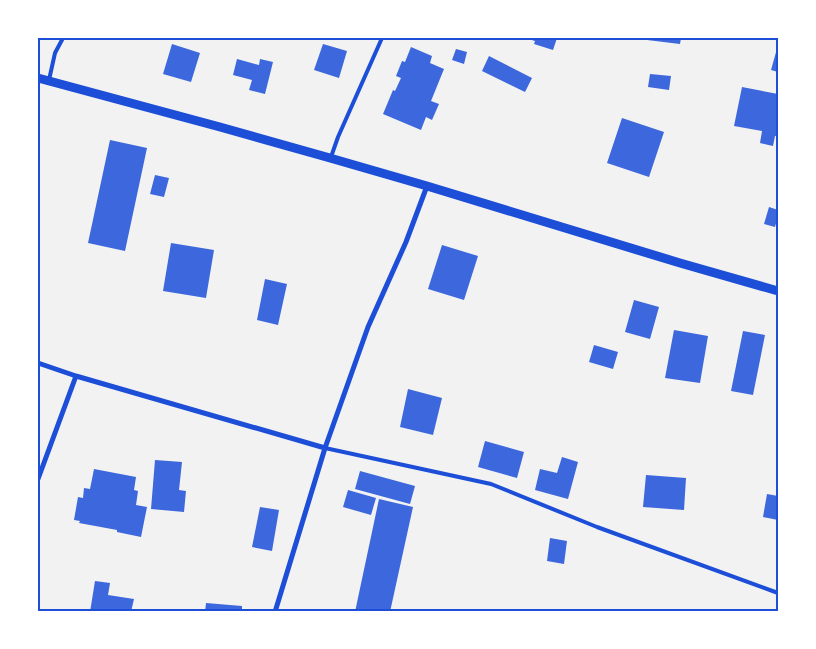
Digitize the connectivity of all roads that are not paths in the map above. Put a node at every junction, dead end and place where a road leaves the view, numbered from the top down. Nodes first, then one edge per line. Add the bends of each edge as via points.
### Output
1 (63, 38) edge
2 (382, 38) edge
3 (38, 78) edge
4 (49, 81) junction
5 (330, 158) junction
6 (427, 186) junction
7 (778, 291) edge
8 (38, 363) edge
9 (76, 376) junction
10 (325, 448) junction
11 (38, 479) edge
12 (778, 593) edge
13 (275, 612) edge

1 - 4 lane via 55,53
2 - 5 lane
3 - 4 street
4 - 5 street
5 - 6 street
6 - 7 street
6 - 10 street via 368,328
8 - 9 street
9 - 10 street
9 - 11 street
10 - 12 lane via 491,484 597,527
10 - 13 street

